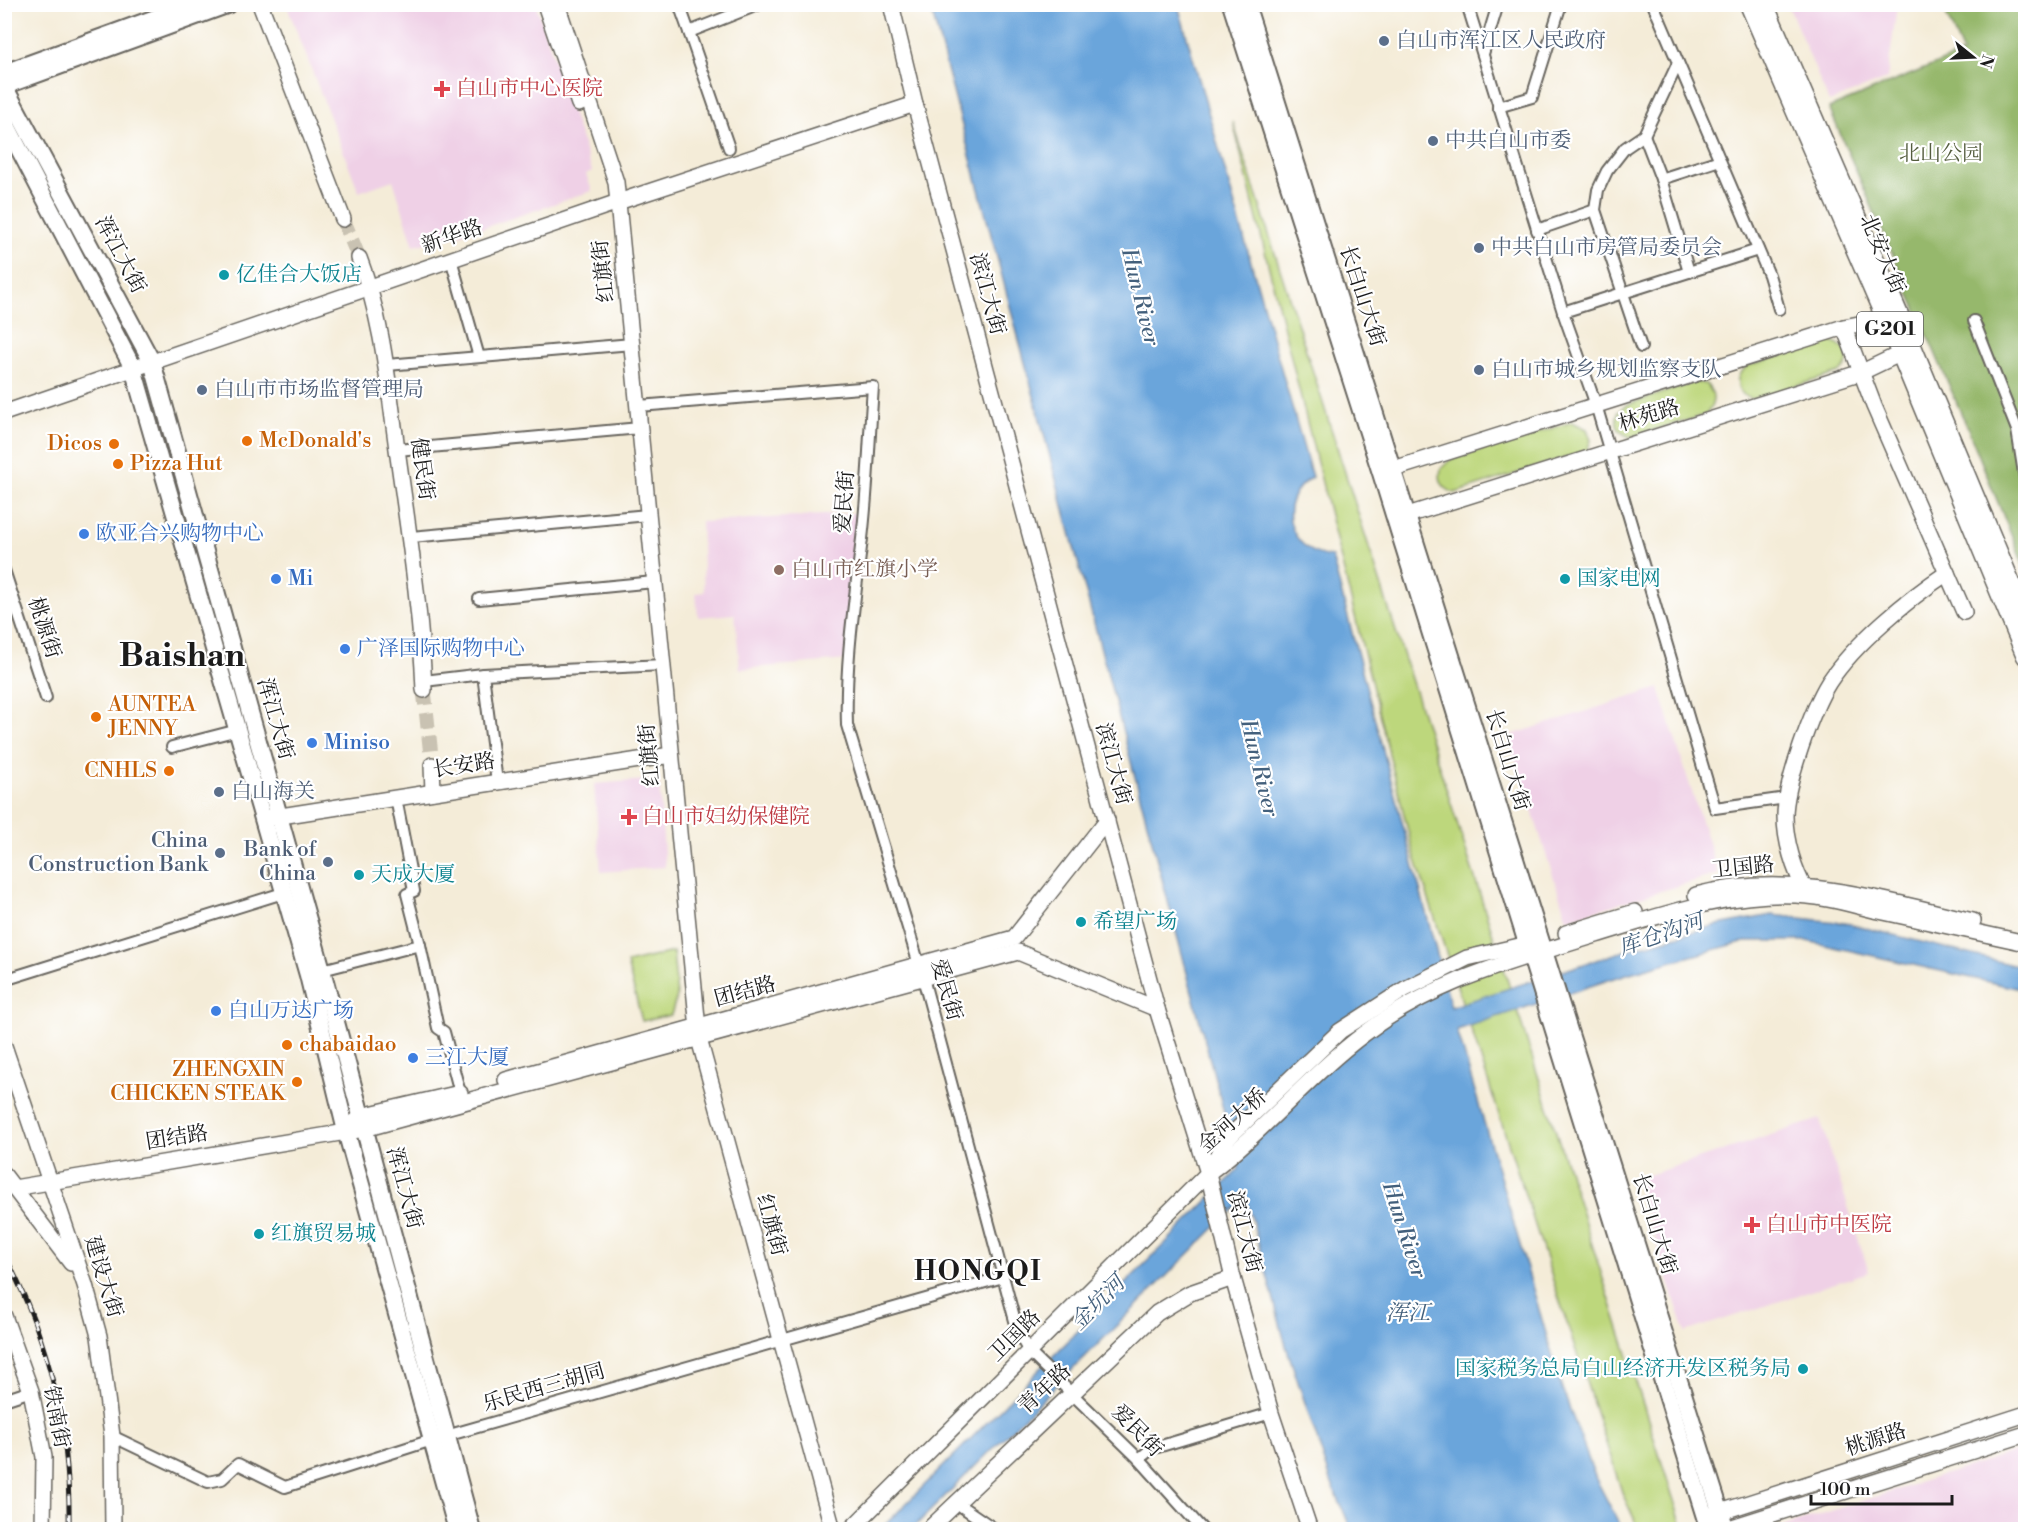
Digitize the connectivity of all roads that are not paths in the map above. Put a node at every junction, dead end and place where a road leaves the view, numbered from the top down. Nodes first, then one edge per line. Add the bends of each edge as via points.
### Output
1 (194, 4) edge
2 (229, 4) edge
3 (260, 4) edge
4 (545, 4) edge
5 (557, 4) edge
6 (679, 4) edge
7 (760, 4) edge
8 (891, 4) edge
9 (1231, 4) edge
10 (1246, 4) edge
11 (1467, 4) edge
12 (1498, 4) edge
13 (1561, 4) edge
14 (1653, 4) edge
15 (1749, 4) edge
16 (1764, 4) edge
17 (689, 32) junction
18 (1483, 54) junction
19 (1678, 63) junction
20 (4, 72) edge
21 (4, 86) edge
22 (915, 104) junction
23 (1498, 107) junction
24 (4, 120) edge
25 (1644, 135) junction
26 (729, 148) dead end
27 (1720, 160) junction
28 (1662, 179) junction
29 (618, 202) junction
30 (1595, 210) junction
31 (344, 219) tunnel mouth
32 (1537, 230) junction
33 (1758, 250) junction
34 (359, 258) tunnel mouth
35 (451, 259) junction
36 (1689, 272) junction
37 (370, 287) junction
38 (1623, 293) junction
39 (1779, 309) dead end
40 (1563, 312) junction
41 (1893, 317) junction
42 (1974, 321) dead end
43 (1844, 327) junction
44 (632, 344) junction
45 (1641, 347) dead end
46 (1906, 350) junction
47 (479, 357) junction
48 (152, 362) junction
49 (387, 365) junction
50 (133, 368) junction
51 (1862, 372) junction
52 (1596, 405) junction
53 (639, 406) junction
54 (4, 413) edge
55 (640, 428) junction
56 (397, 450) junction
57 (1610, 451) junction
58 (1387, 471) junction
59 (2025, 486) edge
60 (648, 515) junction
61 (1401, 517) junction
62 (411, 537) junction
63 (4, 570) edge
64 (1947, 573) junction
65 (654, 582) junction
66 (479, 599) dead end
67 (1964, 612) dead end
68 (2025, 619) edge
69 (2025, 656) edge
70 (663, 665) junction
71 (483, 674) junction
72 (424, 686) joint
73 (46, 698) dead end
74 (238, 730) junction
75 (172, 747) dead end
76 (671, 755) junction
77 (432, 765) tunnel mouth
78 (497, 782) junction
79 (433, 792) junction
80 (396, 798) junction
81 (1787, 798) junction
82 (271, 818) junction
83 (1107, 820) junction
84 (1805, 890) junction
85 (283, 893) junction
86 (2025, 934) edge
87 (2025, 944) edge
88 (420, 945) junction
89 (1016, 945) junction
90 (1535, 947) junction
91 (1470, 965) junction
92 (322, 970) junction
93 (921, 972) junction
94 (4, 980) edge
95 (1157, 1009) junction
96 (698, 1033) junction
97 (4, 1046) edge
98 (460, 1093) junction
99 (363, 1123) junction
100 (346, 1131) junction
101 (1208, 1173) junction
102 (4, 1175) edge
103 (49, 1180) junction
104 (14, 1188) junction
105 (1003, 1277) junction
106 (1233, 1278) junction
107 (85, 1285) junction
108 (4, 1316) edge
109 (781, 1340) junction
110 (1033, 1356) junction
111 (1069, 1390) junction
112 (32, 1391) junction
113 (4, 1400) edge
114 (1271, 1413) junction
115 (2025, 1414) edge
116 (2025, 1434) edge
117 (112, 1436) junction
118 (439, 1439) junction
119 (1139, 1459) junction
120 (955, 1502) junction
121 (1718, 1524) edge
122 (43, 1530) edge
123 (113, 1530) edge
124 (457, 1530) edge
125 (472, 1530) edge
126 (833, 1530) edge
127 (850, 1530) edge
128 (928, 1530) edge
129 (996, 1530) edge
130 (1203, 1530) edge
131 (1310, 1530) edge

1 - 20 main road
2 - 21 main road
3 - 31 street
4 - 29 street via 608,186
5 - 29 street, 红旗街 via 616,182
6 - 17 street
7 - 17 street
8 - 22 street, 滨江大街
9 - 58 main road, 长白山大街
10 - 58 main road, 长白山大街
11 - 18 street
12 - 18 street
13 - 23 street via 1532,97
14 - 19 street
15 - 41 highway, 北安大街 / G201
16 - 41 highway, 北安大街 / G201
17 - 26 street
18 - 23 street
19 - 25 street
19 - 27 street
21 - 48 main road, 浑江大街
22 - 29 street, 新华路
22 - 83 street, 滨江大街
23 - 32 street
24 - 50 main road, 浑江大街
25 - 28 street
25 - 30 street via 1625,148 1607,171 1598,190
27 - 28 street
27 - 33 street
28 - 36 street
29 - 35 street, 新华路
29 - 44 street, 红旗街
30 - 32 street
30 - 38 street
32 - 40 street
33 - 36 street
33 - 39 street
34 - 37 street, 健民街
35 - 37 street, 新华路
35 - 47 street
36 - 38 street
37 - 48 street, 新华路
37 - 49 street, 健民街
38 - 40 street
38 - 45 street
40 - 52 street
41 - 43 street, 林苑路
41 - 46 highway, 北安大街 / G201
42 - 59 street via 2018,430
43 - 51 street
43 - 52 street, 林苑路
44 - 47 street
44 - 53 street, 红旗街
46 - 51 street, 林苑路
46 - 68 highway, 北安大街 / G201
46 - 69 highway, 北安大街 / G201
47 - 49 street
48 - 50 street, 新华路
48 - 82 main road, 浑江大街
49 - 56 street, 健民街
50 - 54 street, 新华路
50 - 74 main road, 浑江大街
51 - 57 street, 林苑路
51 - 64 street
52 - 57 street
52 - 58 street, 林苑路
53 - 55 street, 红旗街
53 - 93 street, 爱民街 via 873,387 847,683 847,725
55 - 56 street
55 - 60 street, 红旗街
56 - 62 street, 健民街
57 - 61 street, 林苑路
57 - 81 street via 1715,808
58 - 61 main road, 长白山大街
60 - 62 street
60 - 65 street, 红旗街
61 - 90 main road, 长白山大街
62 - 72 street, 健民街
63 - 73 street, 桃源街
64 - 67 street
64 - 81 street via 1912,597 1829,682 1813,717
65 - 66 street
65 - 70 street, 红旗街
70 - 71 street
70 - 76 street, 红旗街
71 - 72 street
71 - 78 street
74 - 75 street
74 - 82 main road, 浑江大街
76 - 78 street, 长安路
76 - 96 street, 红旗街
77 - 79 street
78 - 79 street, 长安路
79 - 80 street, 长安路
80 - 82 street, 长安路
80 - 88 street via 414,891 407,894
81 - 84 street via 1787,842
82 - 85 main road, 浑江大街
82 - 92 main road, 浑江大街
83 - 89 street
83 - 95 street, 滨江大街
84 - 86 street, 卫国路
84 - 87 street, 卫国路
84 - 90 street, 卫国路 via 1699,904
85 - 94 street
85 - 100 main road, 浑江大街 via 308,975
88 - 92 street
88 - 98 street via 438,1028 444,1032
89 - 93 street, 团结路
89 - 95 street
90 - 91 street, 卫国路
90 - 121 main road, 长白山大街
91 - 101 street, 金河大桥 via 1362,1035
91 - 101 street, 金河大桥 via 1404,989 1340,1031 1226,1140
92 - 99 main road, 浑江大街
93 - 96 street, 团结路
93 - 105 street, 爱民街
95 - 101 street, 滨江大街
96 - 98 street, 团结路
96 - 99 street, 团结路
96 - 109 street, 红旗街
97 - 103 street, 建设大街
98 - 99 street, 团结路
99 - 100 street, 团结路
99 - 118 main road, 浑江大街
100 - 103 street, 团结路
100 - 118 main road, 浑江大街
101 - 106 street, 滨江大街
101 - 110 street, 卫国路
102 - 104 street
103 - 104 street, 团结路
103 - 107 street, 建设大街
104 - 107 street via 60,1245
105 - 109 street, 乐民西三胡同
105 - 110 street, 爱民街 via 1018,1332
106 - 111 street, 青年路 via 1190,1293 1157,1313
106 - 114 street, 滨江大街
107 - 117 street, 建设大街 via 99,1336
108 - 112 street, 铁南街
109 - 118 street, 乐民西三胡同
109 - 126 street, 红旗街
110 - 111 street, 爱民街
110 - 127 street, 卫国路
111 - 119 street, 爱民街
111 - 120 street, 青年路
112 - 113 street
112 - 122 street, 铁南街 via 44,1457
114 - 119 street via 1151,1449
114 - 131 street, 滨江大街
115 - 121 street, 桃源路
116 - 121 street, 桃源路
117 - 118 street, 乐民西三胡同 via 208,1482 222,1479 238,1464 285,1487
117 - 123 street, 建设大街
118 - 124 main road, 浑江大街
118 - 125 main road, 浑江大街
119 - 130 street, 爱民街
120 - 128 street, 青年路
120 - 129 street

